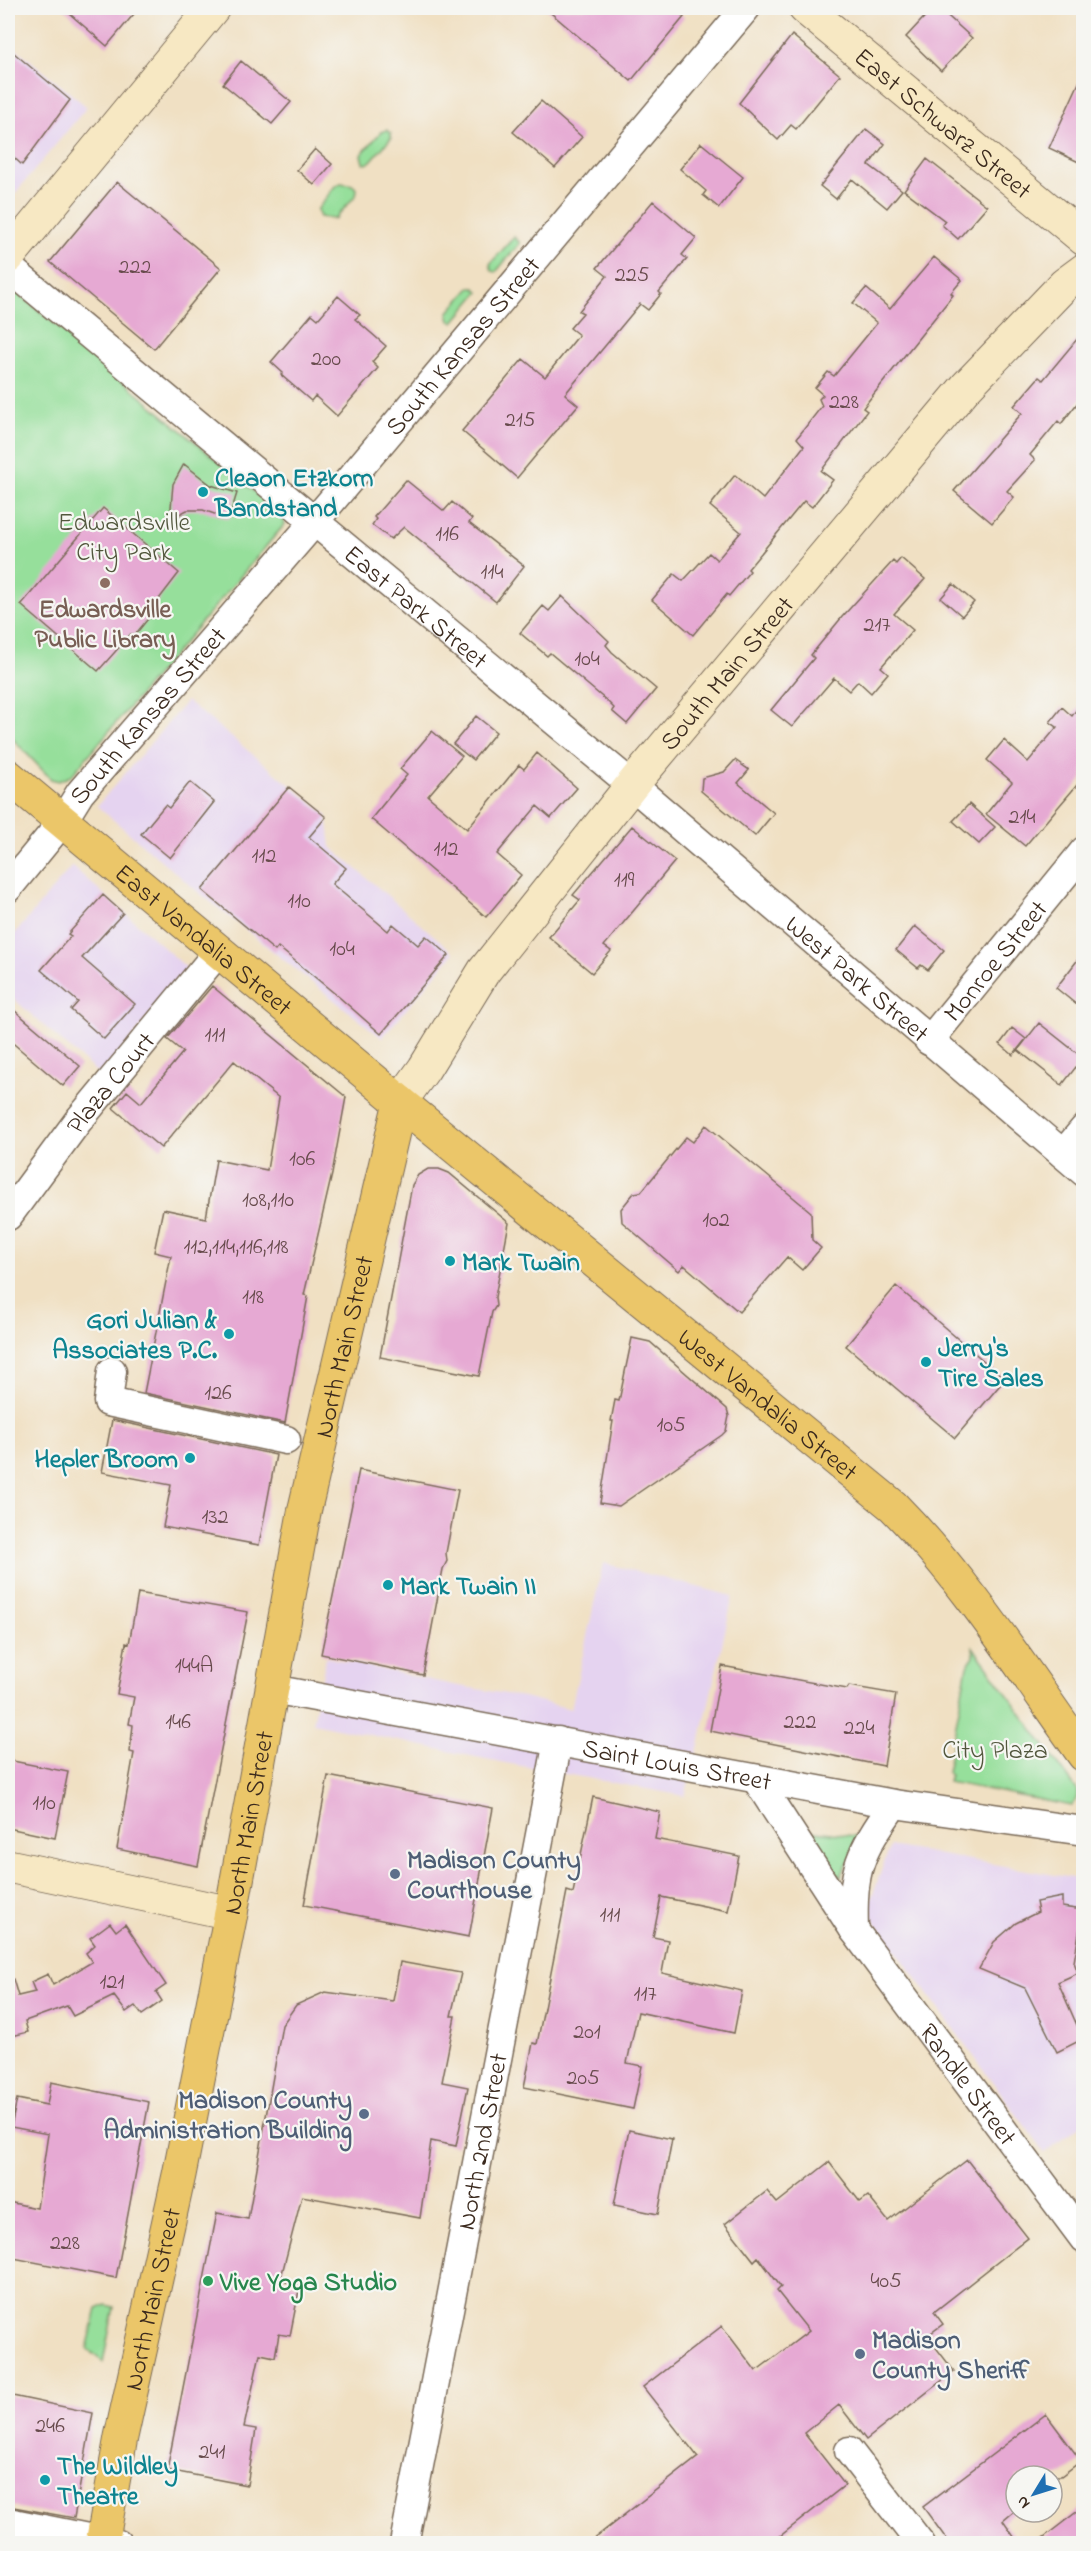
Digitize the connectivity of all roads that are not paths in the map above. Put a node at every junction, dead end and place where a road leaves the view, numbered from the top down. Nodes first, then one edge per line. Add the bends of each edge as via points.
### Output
1 (213, 8) edge
2 (746, 8) edge
3 (805, 8) edge
4 (1083, 239) edge
5 (8, 257) edge
6 (8, 267) edge
7 (1083, 270) edge
8 (314, 523) junction
9 (8, 776) edge
10 (632, 785) junction
11 (62, 822) junction
12 (1083, 851) edge
13 (8, 888) edge
14 (218, 952) junction
15 (929, 1041) junction
16 (400, 1102) junction
17 (1083, 1129) edge
18 (1073, 1163) edge
19 (8, 1216) edge
20 (112, 1371) dead end
21 (286, 1440) dead end
22 (272, 1689) junction
23 (558, 1741) junction
24 (1083, 1755) edge
25 (756, 1779) junction
26 (894, 1804) junction
27 (1083, 1831) edge
28 (8, 1866) edge
29 (231, 1913) junction
30 (854, 1930) junction
31 (1083, 2239) edge
32 (849, 2451) dead end
33 (8, 2522) edge
34 (108, 2543) edge
35 (404, 2544) edge
36 (921, 2544) edge

1 - 5 main road
2 - 8 street, South Kansas Street
3 - 4 main road, East Schwarz Street
6 - 8 street, East Park Street
7 - 10 main road, South Main Street via 1021,327 966,387
8 - 10 street, East Park Street
8 - 11 street, South Kansas Street via 80,794
9 - 11 main road, East Vandalia Street
10 - 15 street, West Park Street
10 - 16 main road, South Main Street via 484,971
11 - 13 street, South Kansas Street
11 - 14 main road, East Vandalia Street
12 - 15 street, Monroe Street
14 - 16 main road, East Vandalia Street
14 - 19 street, Plaza Court via 78,1121
15 - 18 street, West Park Street
16 - 22 main road, North Main Street via 305,1508
16 - 24 main road, West Vandalia Street via 892,1506 939,1556 978,1606
17 - 18 street
20 - 21 street via 108,1402
22 - 23 street, Saint Louis Street
22 - 29 main road, North Main Street
23 - 25 street, Saint Louis Street
23 - 35 street, North 2nd Street
25 - 26 street, Saint Louis Street
25 - 30 street, Randle Street
26 - 27 street, Saint Louis Street
26 - 30 street via 867,1843 856,1870
28 - 29 main road
29 - 34 main road, North Main Street via 121,2437
30 - 31 street, Randle Street
32 - 36 street
33 - 34 street

